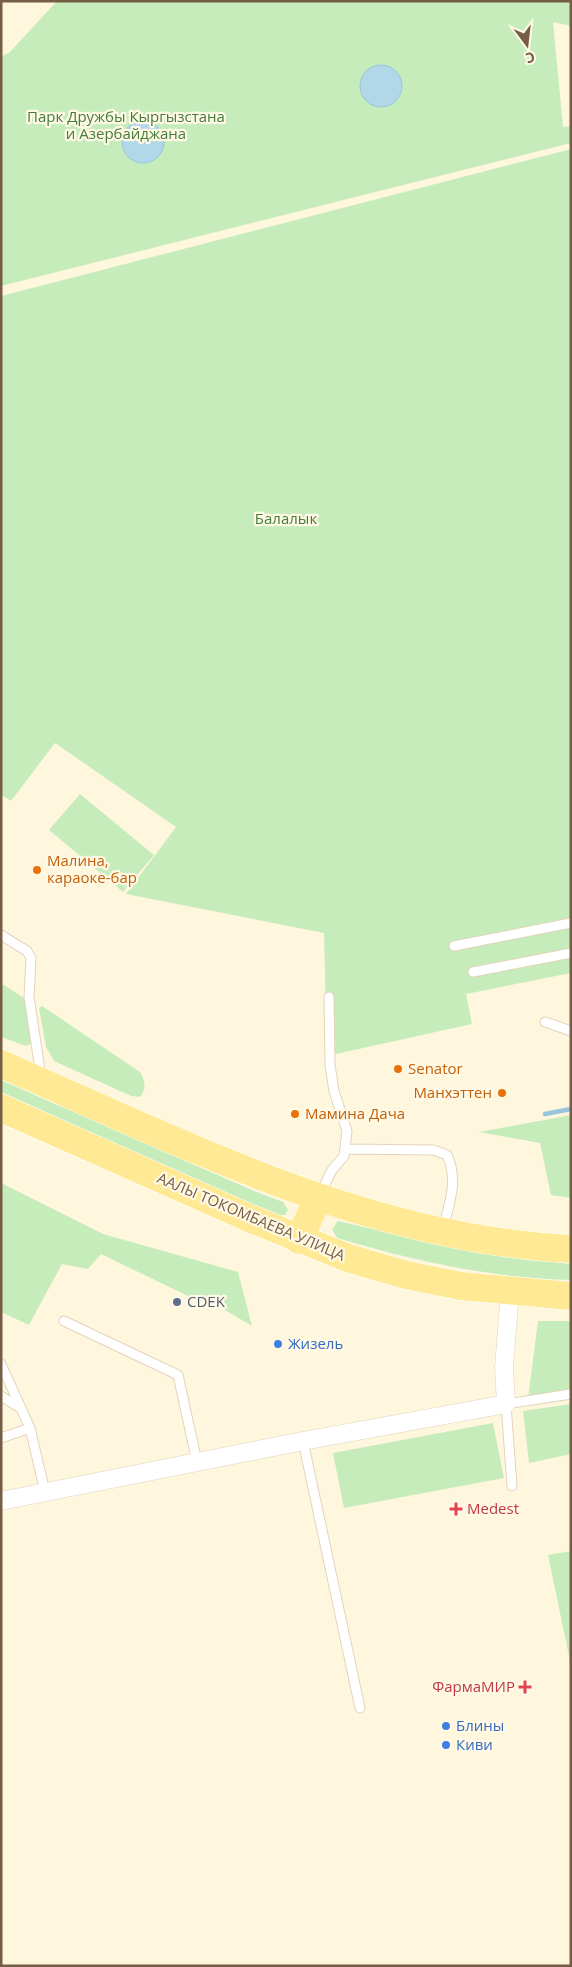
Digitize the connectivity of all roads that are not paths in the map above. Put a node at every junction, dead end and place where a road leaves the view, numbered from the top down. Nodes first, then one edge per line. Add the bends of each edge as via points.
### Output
1 (571, 923) edge
2 (1, 935) edge
3 (454, 946) dead end
4 (571, 953) edge
5 (473, 972) dead end
6 (328, 997) dead end
7 (545, 1022) dead end
8 (571, 1031) edge
9 (1, 1064) edge
10 (41, 1082) junction
11 (1, 1108) edge
12 (345, 1149) junction
13 (318, 1198) junction
14 (442, 1232) junction
15 (299, 1240) junction
16 (571, 1249) edge
17 (510, 1292) junction
18 (571, 1296) edge
19 (64, 1321) dead end
20 (1, 1364) edge
21 (571, 1394) edge
22 (1, 1396) edge
23 (506, 1404) junction
24 (19, 1407) junction
25 (30, 1428) junction
26 (1, 1438) edge
27 (303, 1441) junction
28 (197, 1462) junction
29 (512, 1486) dead end
30 (45, 1492) junction
31 (1, 1501) edge
32 (360, 1708) dead end

1 - 3 lane
2 - 10 lane via 27,951 31,958 29,997
4 - 5 lane
6 - 12 lane via 330,1065 347,1131
7 - 8 lane
9 - 10 main road
10 - 13 main road via 266,1180
11 - 15 main road, ААЛЫ ТОКОМБАЕВА УЛИЦА
12 - 13 lane via 344,1156 332,1170
12 - 14 lane via 433,1150 446,1155 452,1165 454,1186
13 - 14 main road
13 - 15 main road
14 - 16 main road
15 - 17 main road, ААЛЫ ТОКОМБАЕВА УЛИЦА via 406,1275
17 - 18 main road, ААЛЫ ТОКОМБАЕВА УЛИЦА
17 - 23 street via 504,1367
19 - 28 lane via 178,1375
20 - 24 lane
21 - 23 lane
22 - 24 lane
23 - 27 street
23 - 29 lane
24 - 25 lane
25 - 26 lane
25 - 30 lane
27 - 28 street
27 - 32 lane
28 - 30 street
30 - 31 street

